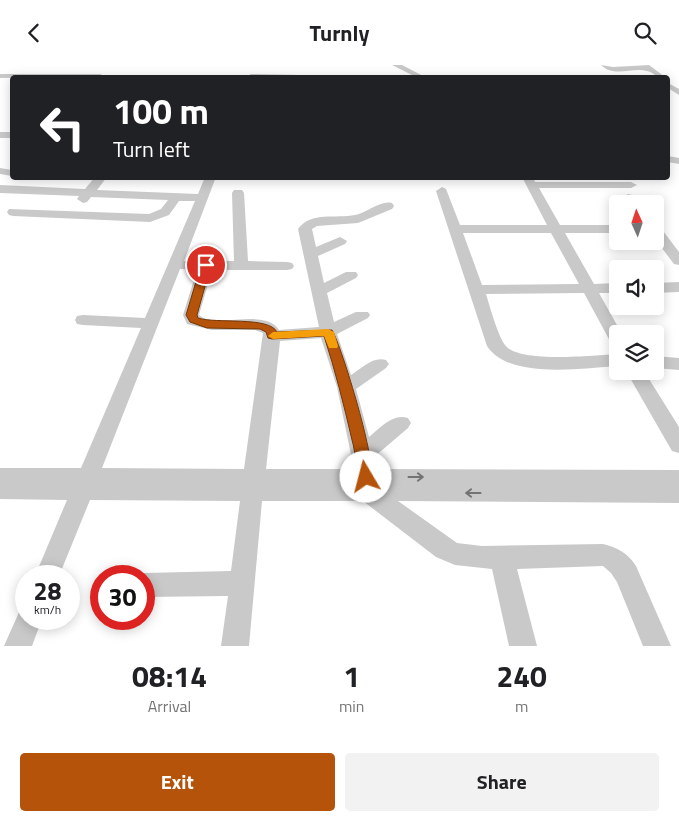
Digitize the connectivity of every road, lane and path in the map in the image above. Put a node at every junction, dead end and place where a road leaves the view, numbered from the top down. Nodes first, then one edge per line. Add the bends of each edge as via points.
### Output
1 (396, 65) edge
2 (605, 65) edge
3 (643, 66) edge
4 (416, 75) edge
5 (654, 75) edge
6 (658, 75) edge
7 (32, 180) edge
8 (100, 180) edge
9 (210, 180) edge
10 (529, 181) edge
11 (631, 185) dead end
12 (20, 186) edge
13 (0, 189) edge
14 (442, 191) dead end
15 (89, 193) junction
16 (238, 193) dead end
17 (176, 197) junction
18 (202, 198) junction
19 (388, 206) dead end
20 (13, 212) dead end
21 (70, 215) junction
22 (457, 229) junction
23 (554, 229) junction
24 (609, 229) edge
25 (340, 241) dead end
26 (664, 242) edge
27 (310, 255) junction
28 (679, 261) edge
29 (174, 265) junction
30 (206, 265) junction
31 (241, 265) junction
32 (287, 266) dead end
33 (351, 275) dead end
34 (679, 287) edge
35 (609, 288) edge
36 (664, 288) edge
37 (588, 289) junction
38 (477, 290) junction
39 (320, 291) junction
40 (362, 315) dead end
41 (83, 320) dead end
42 (151, 323) junction
43 (609, 325) edge
44 (328, 332) junction
45 (272, 336) junction
46 (609, 360) edge
47 (664, 363) edge
48 (380, 364) dead end
49 (679, 364) edge
50 (640, 380) edge
51 (346, 387) junction
52 (401, 423) dead end
53 (679, 445) edge
54 (363, 454) junction
55 (0, 477) edge
56 (679, 479) edge
57 (85, 484) junction
58 (253, 485) junction
59 (367, 485) junction
60 (0, 490) edge
61 (679, 493) edge
62 (502, 557) junction
63 (52, 565) edge
64 (242, 583) junction
65 (155, 585) edge
66 (25, 630) edge
67 (18, 646) edge
68 (235, 646) edge
69 (523, 646) edge
70 (657, 646) edge

1 - 4 street
2 - 3 street via 611,69
3 - 5 street
3 - 6 street
7 - 12 street
8 - 15 street
9 - 18 street
10 - 11 street
10 - 23 street
12 - 13 street
12 - 15 street
14 - 22 street
15 - 17 street
15 - 21 street
16 - 31 street
17 - 18 street
17 - 21 street via 164,212 150,218
18 - 29 street
19 - 27 street via 358,219 309,224 305,229
20 - 21 street
22 - 23 street
22 - 38 street
23 - 24 street
23 - 37 street
25 - 27 street
26 - 28 street
27 - 39 street
29 - 30 street
29 - 42 street
30 - 31 street
30 - 45 street via 191,315 193,320 207,325 262,326 271,330
31 - 32 street
33 - 39 street
34 - 36 street
35 - 37 street
37 - 38 street
37 - 43 street
38 - 46 street via 496,346 512,358 530,361
39 - 44 street
40 - 44 street
41 - 42 street
42 - 57 street
44 - 45 street
44 - 51 street
45 - 58 street
47 - 49 street
48 - 51 street
50 - 53 street
51 - 54 street
52 - 54 street
54 - 59 street
55 - 57 street
59 -> 56 street
57 - 58 street
57 - 60 street
57 - 63 street
58 - 59 street
58 - 64 street
61 -> 59 street
59 - 62 street via 445,549 466,557
62 - 69 street
62 - 70 street via 611,557 623,567
64 - 65 street
64 - 68 street
66 - 67 street

